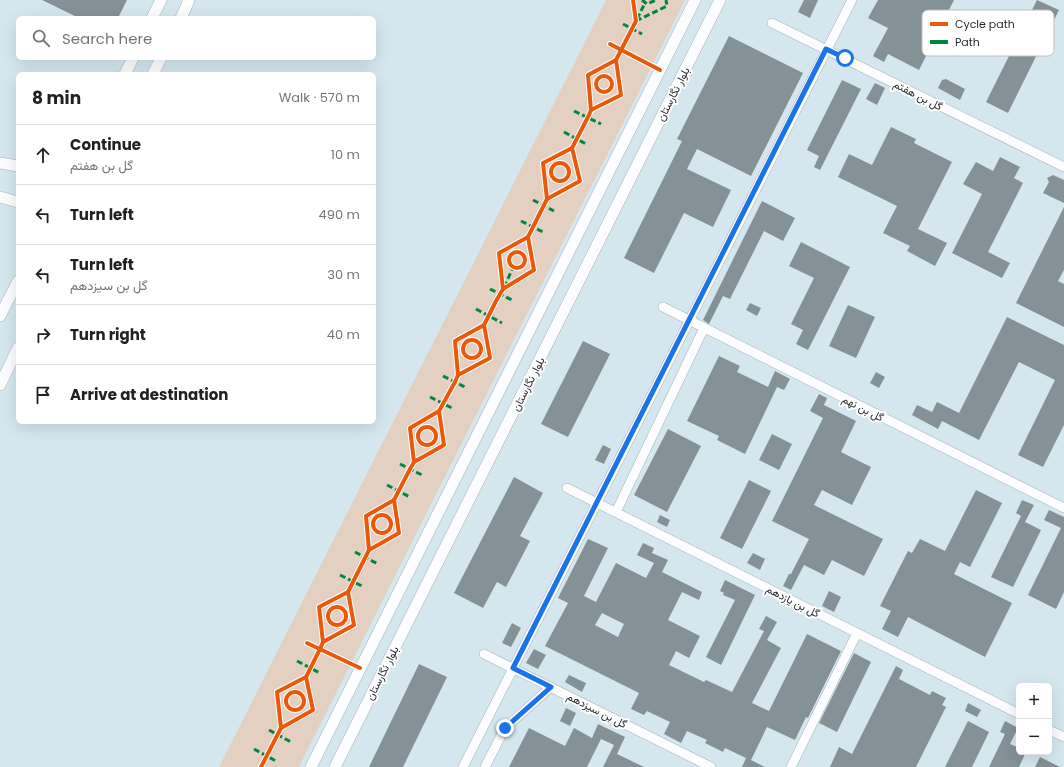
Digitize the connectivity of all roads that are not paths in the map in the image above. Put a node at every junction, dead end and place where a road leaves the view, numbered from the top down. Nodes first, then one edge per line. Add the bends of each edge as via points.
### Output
1 (161, 0) edge
2 (189, 0) edge
3 (695, 0) edge
4 (720, 0) edge
5 (852, 0) edge
6 (153, 16) edge
7 (182, 16) edge
8 (772, 23) dead end
9 (826, 49) junction
10 (131, 60) edge
11 (160, 60) edge
12 (126, 72) edge
13 (154, 72) edge
14 (0, 163) edge
15 (16, 166) edge
16 (1064, 167) edge
17 (0, 197) edge
18 (16, 201) edge
19 (16, 285) edge
20 (663, 307) dead end
21 (0, 316) edge
22 (689, 320) junction
23 (704, 328) junction
24 (16, 352) edge
25 (0, 385) edge
26 (567, 488) dead end
27 (597, 502) junction
28 (1064, 508) edge
29 (616, 512) junction
30 (857, 633) junction
31 (484, 654) dead end
32 (513, 668) junction
33 (551, 687) junction
34 (1016, 712) edge
35 (1052, 731) edge
36 (1064, 737) edge
37 (311, 767) edge
38 (336, 767) edge
39 (463, 767) edge
40 (485, 767) edge
41 (711, 767) edge
42 (791, 767) edge

1 - 6 street
2 - 7 street
3 - 37 street, بلوار نگارستان
4 - 38 street, بلوار نگارستان
5 - 9 street
8 - 9 street, گل بن هفتم
9 - 16 street, گل بن هفتم
9 - 22 street
10 - 12 street
11 - 13 street
14 - 15 street
17 - 18 street
19 - 21 street
20 - 22 street, گل بن نهم
22 - 23 street, گل بن نهم
22 - 27 street
23 - 28 street, گل بن نهم
23 - 29 street
24 - 25 street
26 - 27 street, گل بن یازدهم
27 - 29 street, گل بن یازدهم
27 - 32 street
29 - 30 street, گل بن یازدهم
30 - 34 street, گل بن یازدهم
30 - 42 street
31 - 32 street, گل بن سیزدهم
32 - 33 street, گل بن سیزدهم
32 - 39 street
33 - 40 street via 505,728
33 - 41 street, گل بن سیزدهم
35 - 36 street

